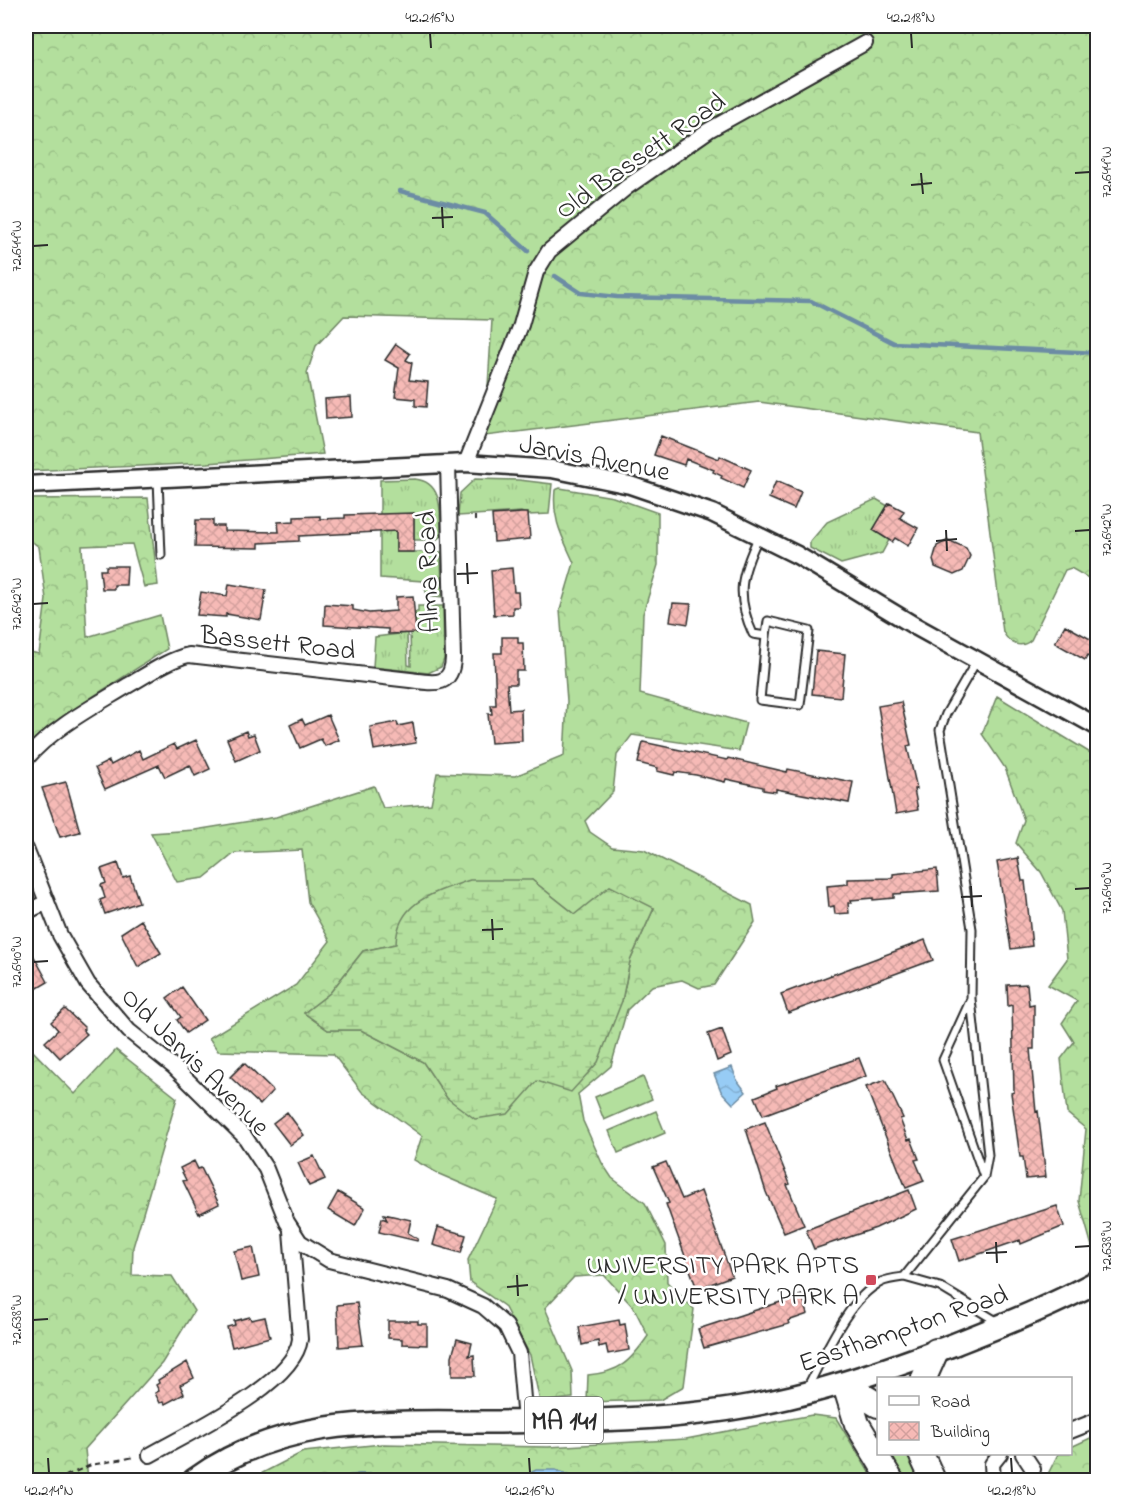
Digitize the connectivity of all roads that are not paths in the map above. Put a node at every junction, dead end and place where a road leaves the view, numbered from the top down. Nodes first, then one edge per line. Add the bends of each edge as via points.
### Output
1 (865, 43) dead end
2 (448, 463) junction
3 (466, 463) junction
4 (158, 478) junction
5 (26, 485) edge
6 (759, 536) junction
7 (160, 555) dead end
8 (766, 636) junction
9 (976, 660) junction
10 (447, 677) joint
11 (1098, 727) edge
12 (26, 759) edge
13 (26, 849) edge
14 (46, 902) junction
15 (26, 912) edge
16 (971, 999) junction
17 (984, 1177) junction
18 (291, 1231) junction
19 (904, 1277) junction
20 (1098, 1281) edge
21 (1002, 1326) junction
22 (936, 1351) junction
23 (924, 1377) edge
24 (845, 1384) junction
25 (804, 1394) junction
26 (877, 1404) edge
27 (1098, 1420) edge
28 (525, 1421) junction
29 (1072, 1431) edge
30 (150, 1455) road end
31 (921, 1455) edge
32 (999, 1455) edge
33 (1024, 1455) edge
34 (194, 1480) edge
35 (891, 1480) edge
36 (933, 1480) edge
37 (993, 1480) edge
38 (1031, 1480) edge

1 - 3 street, Old Bassett Road via 709,130 627,187 549,251 536,272 520,325
2 - 3 street, Jarvis Avenue
2 - 4 street, Jarvis Avenue
2 - 10 street, Alma Road via 453,658
3 - 6 street, Jarvis Avenue via 552,469 630,484 690,504
4 - 5 street, Jarvis Avenue
4 - 7 lane
6 - 8 lane via 744,567 742,601 753,634
6 - 9 street, Jarvis Avenue
8 - 8 lane via 768,621 809,631 800,705 760,700
9 - 11 street, Jarvis Avenue
9 - 16 lane via 940,730 972,929
10 - 12 street, Bassett Road via 436,682 417,681 189,655 173,660 89,708 48,737
13 - 14 street, Old Jarvis Avenue
14 - 15 street
14 - 18 street, Old Jarvis Avenue via 74,962 109,1010 216,1105 246,1137 276,1188
16 - 17 lane via 988,1155
16 - 17 lane via 943,1060
17 - 19 lane
18 - 28 street via 300,1242 329,1260 458,1293 494,1315 511,1335 519,1353
18 - 30 street, Old Jarvis Avenue via 300,1339 291,1363 245,1401
19 - 21 lane via 940,1287
19 - 25 lane via 883,1281 861,1299 840,1326
20 - 21 main road, Easthampton Road / MA 141
21 - 22 main road, Easthampton Road / MA 141
22 - 23 highway
22 - 24 main road, Easthampton Road / MA 141
24 - 25 main road, Easthampton Road / MA 141
24 - 26 highway
24 - 35 highway via 857,1424
25 - 28 main road, Easthampton Road / MA 141 via 690,1414
27 - 29 street
28 - 34 main road, Easthampton Road / MA 141 via 401,1421 320,1427 256,1446
31 - 36 highway
32 - 37 street via 992,1464
33 - 38 street via 1033,1469

